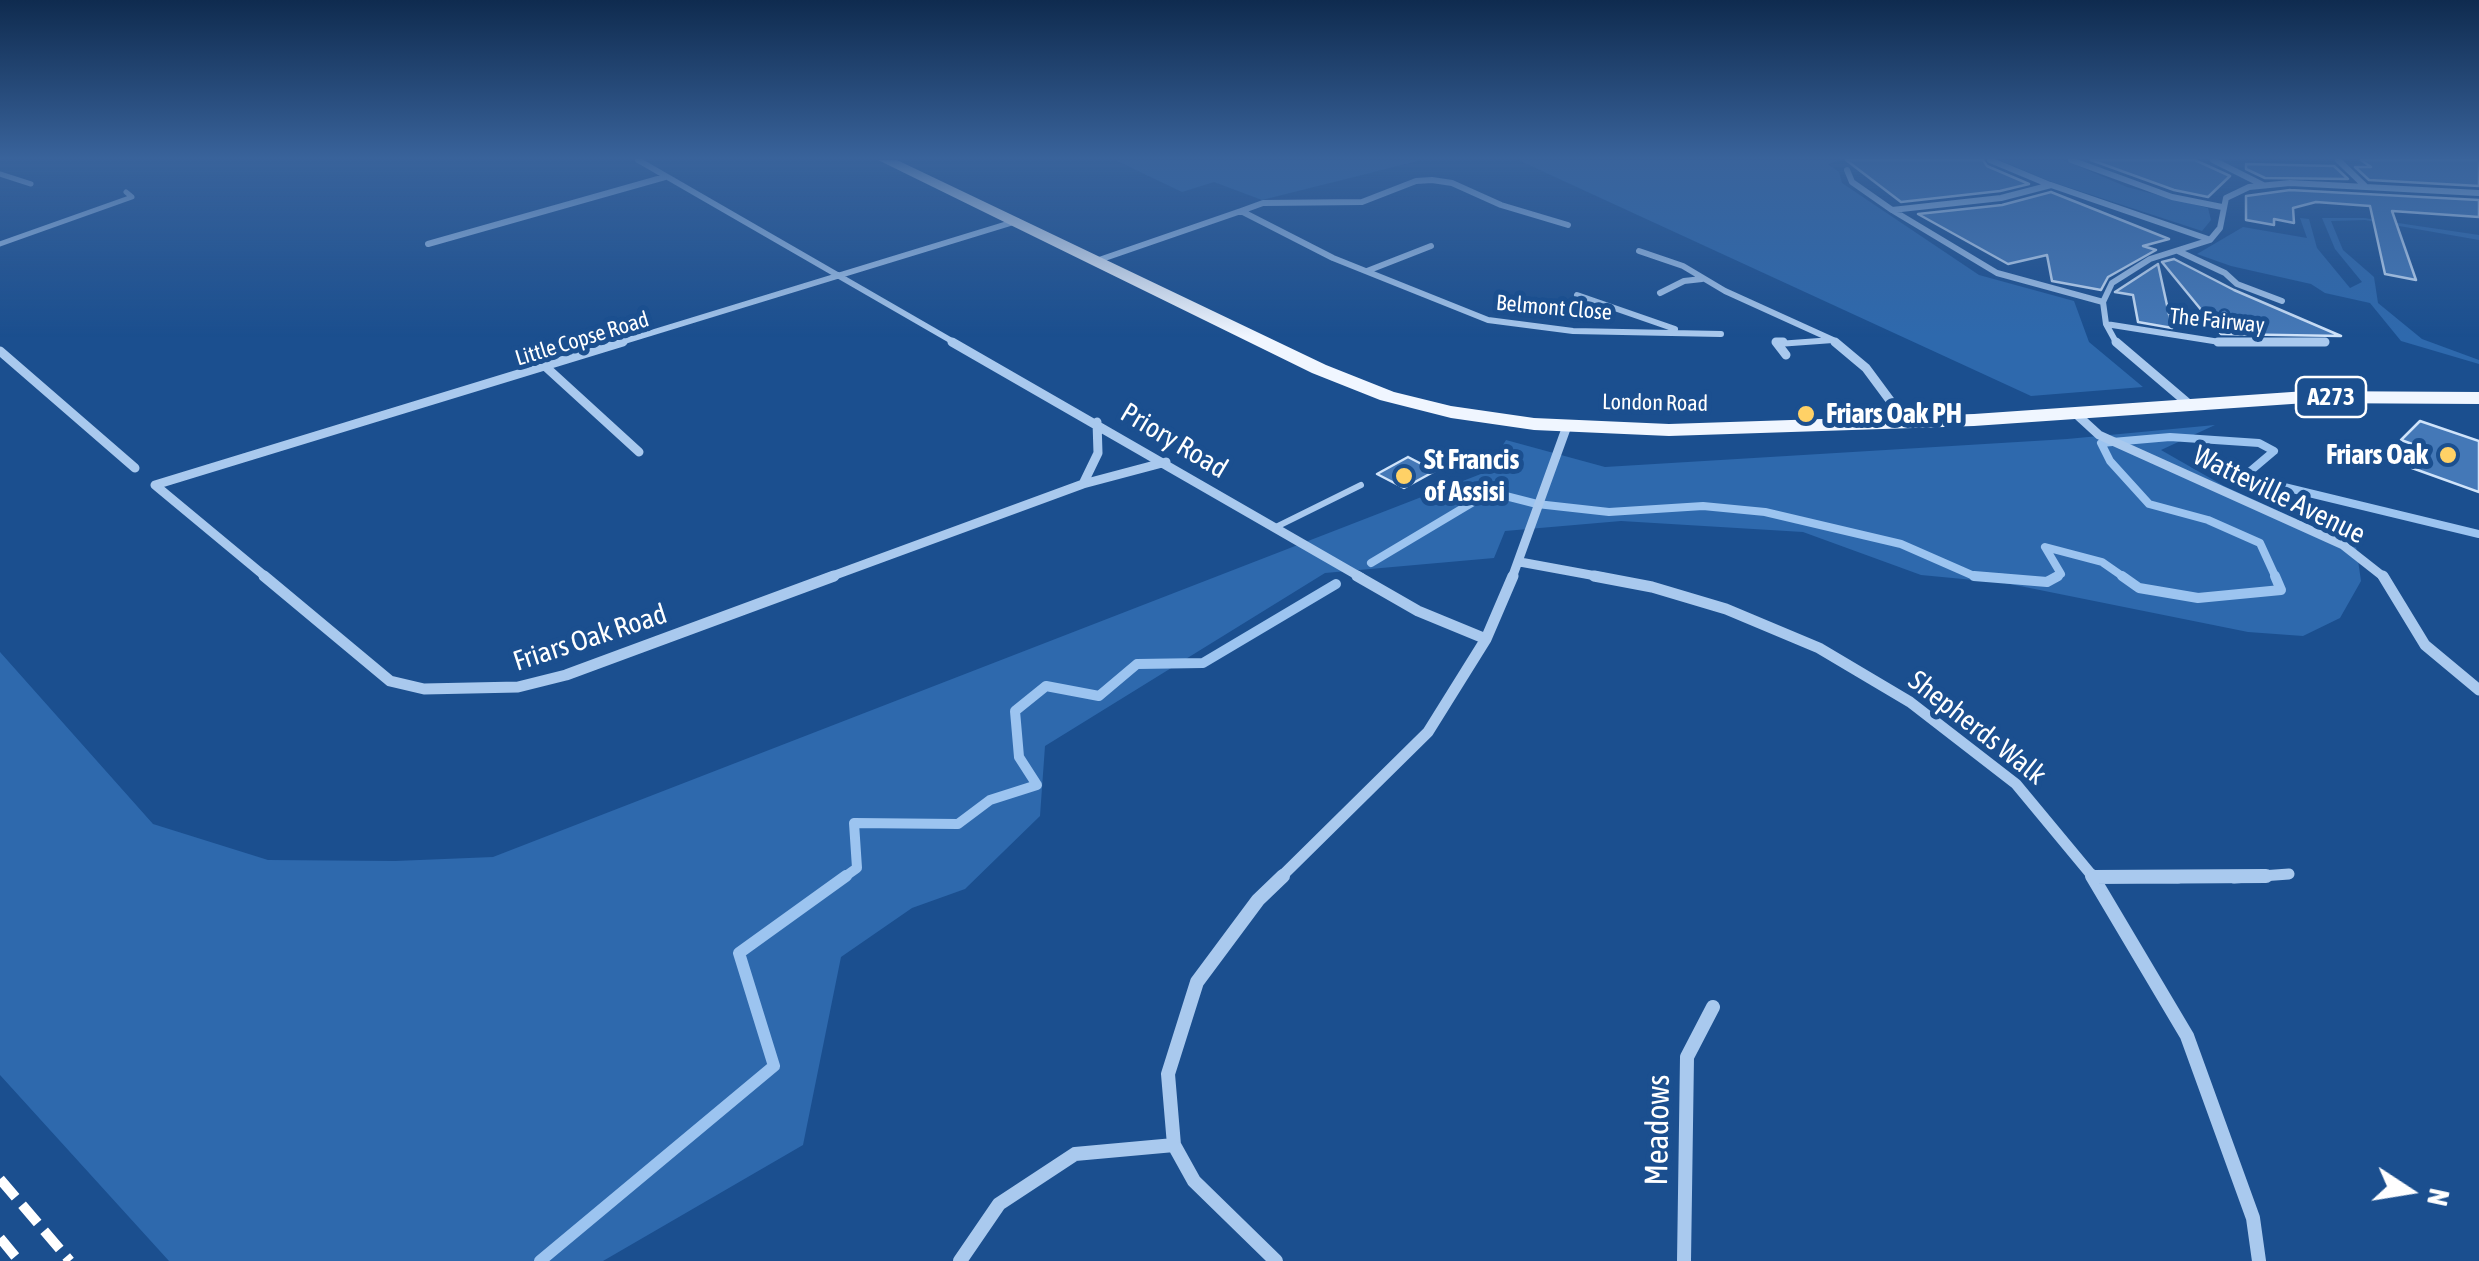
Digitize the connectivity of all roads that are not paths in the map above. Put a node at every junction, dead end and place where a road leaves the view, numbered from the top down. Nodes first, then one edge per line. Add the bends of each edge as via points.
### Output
1 (71, 219) edge
2 (517, 219) edge
3 (738, 219) edge
4 (1010, 219) edge
5 (1218, 219) edge
6 (1257, 219) edge
7 (1547, 219) edge
8 (1907, 219) edge
9 (2149, 219) edge
10 (2221, 219) edge
11 (1017, 222) junction
12 (1568, 225) dead end
13 (2210, 240) junction
14 (0, 244) edge
15 (428, 244) dead end
16 (1431, 246) dead end
17 (2177, 250) junction
18 (1639, 251) dead end
19 (1099, 260) junction
20 (1367, 272) junction
21 (840, 277) junction
22 (1703, 279) junction
23 (1660, 293) dead end
24 (1577, 295) dead end
25 (2103, 302) junction
26 (2282, 302) dead end
27 (2106, 324) junction
28 (1688, 333) junction
29 (1722, 334) dead end
30 (1833, 340) junction
31 (2326, 342) dead end
32 (0, 351) edge
33 (1786, 355) dead end
34 (547, 368) junction
35 (2479, 398) edge
36 (2190, 405) junction
37 (2075, 413) junction
38 (1097, 422) junction
39 (1906, 422) junction
40 (1567, 426) junction
41 (640, 452) dead end
42 (1166, 462) junction
43 (135, 468) dead end
44 (1083, 484) junction
45 (155, 485) joint
46 (1361, 485) dead end
47 (1274, 528) junction
48 (1520, 562) junction
49 (1486, 639) junction
50 (2479, 690) edge
51 (2288, 874) dead end
52 (2093, 878) junction
53 (1713, 1007) dead end
54 (1174, 1144) junction
55 (960, 1261) edge
56 (1276, 1261) edge
57 (1684, 1261) edge
58 (2259, 1261) edge

1 - 14 lane
2 - 15 street
3 - 21 street, Priory Road
4 - 11 main road, London Road / A273
5 - 19 street
6 - 20 street, Belmont Close
7 - 12 street
8 - 25 street via 1997,273
9 - 13 street
10 - 13 street
11 - 19 main road, London Road / A273
11 - 21 street, Little Copse Road
13 - 17 street
16 - 20 street
17 - 25 street via 2112,283
17 - 26 street, The Fairway
18 - 22 street
19 - 40 main road, London Road / A273 via 1386,396 1451,412
20 - 28 street, Belmont Close via 1488,320 1573,331
21 - 34 street, Little Copse Road
21 - 38 street, Priory Road
22 - 23 street
22 - 30 street
24 - 28 street, Belmont Close
25 - 27 street
27 - 31 street, The Fairway via 2226,343
27 - 36 street via 2118,346
28 - 29 street, Belmont Close
30 - 33 street via 1776,342
30 - 39 street via 1866,368
32 - 43 street
34 - 41 street
34 - 45 street, Little Copse Road
35 - 36 main road, London Road / A273 via 2306,397
36 - 37 main road, London Road / A273
37 - 39 main road, London Road / A273
37 - 50 street, Watteville Avenue via 2109,440 2343,545 2380,571 2425,644
38 - 42 street, Priory Road
38 - 44 street via 1098,454
39 - 40 main road, London Road / A273 via 1670,430
40 - 48 street
42 - 44 street, Friars Oak Road
42 - 47 street, Priory Road
44 - 45 street, Friars Oak Road via 566,675 471,689 390,681
46 - 47 lane
47 - 49 street, Priory Road via 1418,611
48 - 49 street
48 - 52 street, Shepherds Walk via 1652,587 1820,648 1910,702 2016,784
49 - 54 street via 1428,732 1258,900 1197,982 1168,1074
51 - 52 street
52 - 58 street, Shepherds Walk via 2186,1036 2253,1218
53 - 57 street, Meadows via 1687,1057
54 - 55 street via 1075,1154 999,1204
54 - 56 street via 1194,1180

